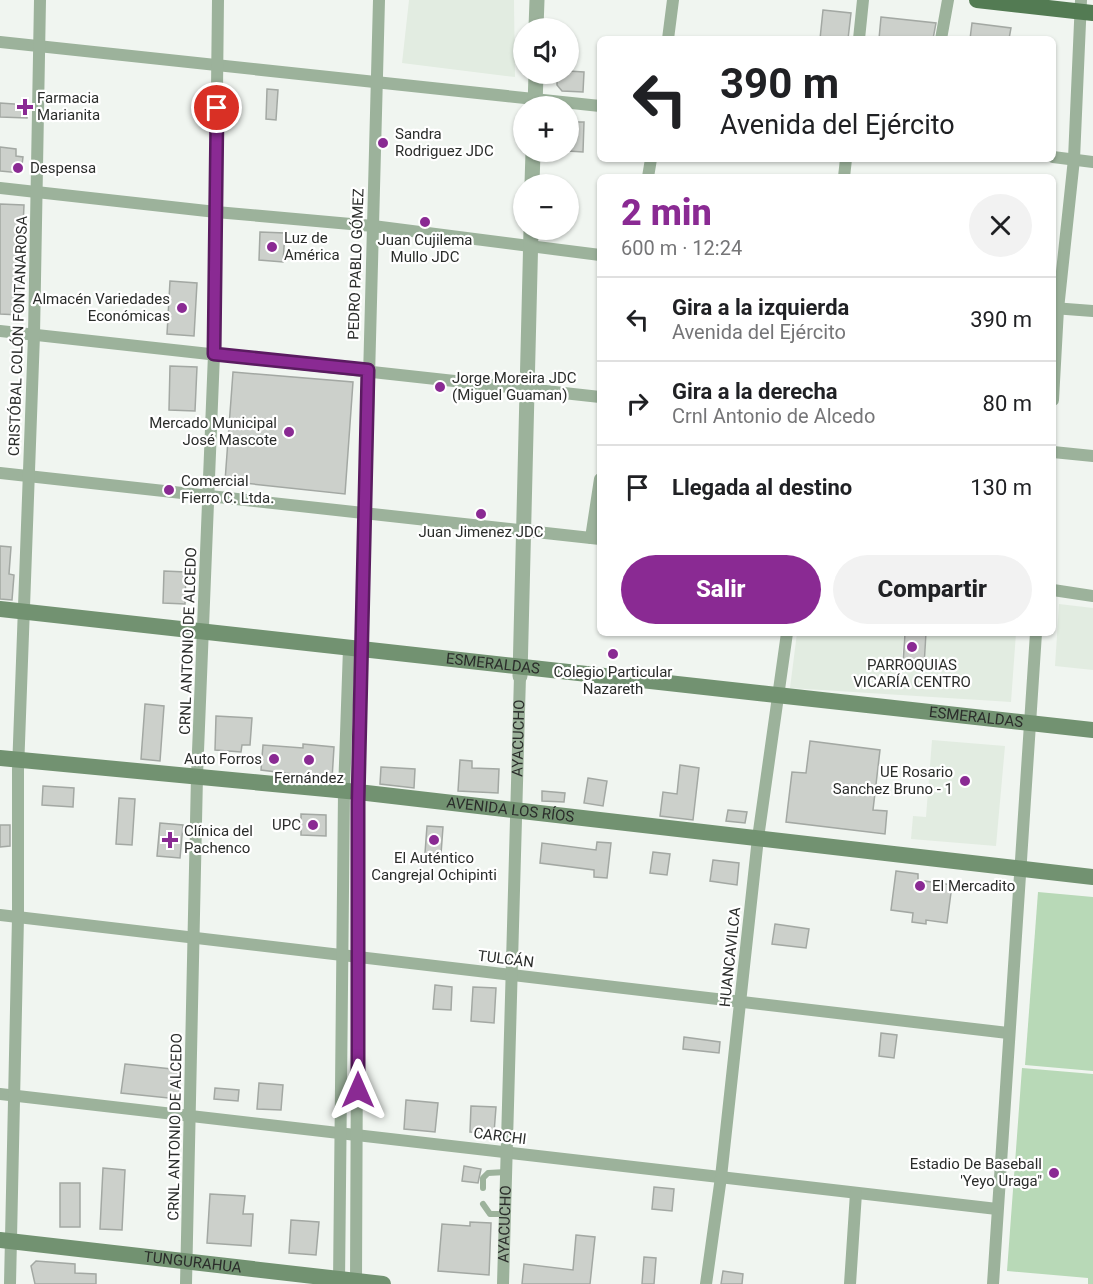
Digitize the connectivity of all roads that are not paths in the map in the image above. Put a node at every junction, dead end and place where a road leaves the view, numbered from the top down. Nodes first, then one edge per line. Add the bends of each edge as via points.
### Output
1 (40, 0) edge
2 (218, 0) edge
3 (378, 0) edge
4 (537, 0) edge
5 (673, 0) edge
6 (863, 0) edge
7 (948, 0) edge
8 (977, 0) edge
9 (1085, 8) edge
10 (536, 18) edge
11 (668, 36) edge
12 (859, 36) edge
13 (942, 36) edge
14 (0, 42) edge
15 (38, 47) junction
16 (217, 66) junction
17 (376, 84) junction
18 (513, 100) edge
19 (579, 105) edge
20 (597, 106) edge
21 (1056, 157) edge
22 (1074, 159) junction
23 (1093, 162) edge
24 (0, 188) edge
25 (37, 192) junction
26 (216, 212) junction
27 (373, 226) junction
28 (531, 240) edge
29 (531, 247) junction
30 (597, 255) edge
31 (1056, 300) edge
32 (1056, 308) edge
33 (1093, 311) edge
34 (0, 331) edge
35 (34, 335) junction
36 (214, 354) junction
37 (368, 370) junction
38 (527, 389) junction
39 (597, 397) edge
40 (1056, 452) edge
41 (1093, 456) edge
42 (0, 473) edge
43 (29, 476) junction
44 (209, 496) junction
45 (366, 512) junction
46 (597, 514) edge
47 (524, 530) junction
48 (595, 538) edge
49 (1056, 590) edge
50 (1093, 596) edge
51 (0, 609) edge
52 (24, 617) junction
53 (0, 620) edge
54 (202, 636) junction
55 (787, 636) edge
56 (1036, 636) edge
57 (356, 653) junction
58 (521, 671) junction
59 (779, 699) junction
60 (1028, 727) junction
61 (1093, 730) edge
62 (1093, 740) edge
63 (0, 758) edge
64 (18, 765) junction
65 (0, 768) edge
66 (197, 781) junction
67 (351, 797) junction
68 (516, 815) junction
69 (757, 843) junction
70 (1019, 870) junction
71 (1093, 877) edge
72 (0, 915) edge
73 (18, 917) junction
74 (194, 938) junction
75 (343, 955) junction
76 (358, 957) junction
77 (514, 976) junction
78 (741, 1001) junction
79 (1008, 1033) junction
80 (0, 1094) edge
81 (13, 1095) junction
82 (191, 1116) junction
83 (342, 1133) junction
84 (358, 1135) junction
85 (506, 1152) junction
86 (506, 1172) junction
87 (722, 1177) junction
88 (483, 1188) dead end
89 (856, 1193) junction
90 (483, 1204) dead end
91 (997, 1209) junction
92 (505, 1214) junction
93 (6, 1241) edge
94 (186, 1262) junction
95 (348, 1282) edge
96 (10, 1284) edge
97 (186, 1284) edge
98 (383, 1284) edge
99 (503, 1284) edge
100 (706, 1284) edge
101 (850, 1284) edge
102 (993, 1284) edge

1 - 15 street, CRISTÓBAL COLÓN FONTANAROSA
2 - 16 street, CRNL ANTONIO DE ALCEDO
3 - 17 street, PEDRO PABLO GÓMEZ
4 - 10 street
5 - 11 street
6 - 12 street
7 - 13 street
8 - 9 main road
9 - 22 street
14 - 15 street
15 - 16 street
15 - 25 street, CRISTÓBAL COLÓN FONTANAROSA
16 - 17 street
16 - 26 street, CRNL ANTONIO DE ALCEDO
17 - 18 street
17 - 27 street, PEDRO PABLO GÓMEZ
19 - 20 street
21 - 22 street
22 - 23 street
22 - 31 street
24 - 25 street
25 - 26 street
25 - 35 street, CRISTÓBAL COLÓN FONTANAROSA
26 - 27 street
26 - 36 street, CRNL ANTONIO DE ALCEDO
27 - 29 street
27 - 37 street, PEDRO PABLO GÓMEZ
28 - 29 street, AYACUCHO
29 - 30 street
29 - 38 street, AYACUCHO
32 - 33 street
34 - 35 street
35 - 36 street
35 - 43 street, CRISTÓBAL COLÓN FONTANAROSA
36 - 37 street
36 - 44 street, CRNL ANTONIO DE ALCEDO
37 - 38 street
37 - 45 street, PEDRO PABLO GÓMEZ
38 - 39 street
38 - 47 street, AYACUCHO
40 - 41 street
42 - 43 street
43 - 44 street
43 - 52 street, CRISTÓBAL COLÓN FONTANAROSA
44 - 45 street
44 - 54 street, CRNL ANTONIO DE ALCEDO
45 - 47 street
45 - 57 street, PEDRO PABLO GÓMEZ
46 - 48 street
47 - 48 street
47 - 58 street, AYACUCHO
49 - 50 street
51 - 52 main road, ESMERALDAS
52 - 53 main road, ESMERALDAS
52 - 54 main road, ESMERALDAS
52 - 64 street, CRISTÓBAL COLÓN FONTANAROSA
54 - 57 main road, ESMERALDAS
54 - 66 street, CRNL ANTONIO DE ALCEDO
55 - 59 street, HUANCAVILCA
56 - 60 street
57 - 58 main road, ESMERALDAS
57 - 67 street, PEDRO PABLO GÓMEZ
58 - 59 main road, ESMERALDAS
58 - 68 street, AYACUCHO
59 - 60 main road, ESMERALDAS
59 - 69 street, HUANCAVILCA
60 - 61 main road, ESMERALDAS
60 - 62 main road, ESMERALDAS
60 - 70 street
63 - 64 main road, AVENIDA LOS RÍOS
64 - 65 main road, AVENIDA LOS RÍOS
64 - 66 main road, AVENIDA LOS RÍOS
64 - 73 street, CRISTÓBAL COLÓN FONTANAROSA
66 - 67 main road, AVENIDA LOS RÍOS
66 - 74 street, CRNL ANTONIO DE ALCEDO
67 - 68 main road, AVENIDA LOS RÍOS
67 - 75 street, PEDRO PABLO GÓMEZ
67 - 76 street, PEDRO PABLO GÓMEZ
68 - 69 main road, AVENIDA LOS RÍOS
68 - 77 street, AYACUCHO
69 - 70 main road, AVENIDA LOS RÍOS
69 - 78 street, HUANCAVILCA
70 - 71 main road, AVENIDA LOS RÍOS
70 - 79 street
72 - 73 street, TULCÁN
73 - 74 street, TULCÁN
73 - 81 street, CRISTÓBAL COLÓN FONTANAROSA
74 - 75 street, TULCÁN
74 - 82 street, CRNL ANTONIO DE ALCEDO
75 - 76 street, TULCÁN
75 - 83 street, PEDRO PABLO GÓMEZ
76 - 77 street, TULCÁN
76 - 84 street, PEDRO PABLO GÓMEZ
77 - 78 street, TULCÁN
77 - 85 street, AYACUCHO
78 - 79 street, TULCÁN
78 - 87 street, HUANCAVILCA
79 - 91 street
80 - 81 street, CARCHI
81 - 82 street, CARCHI
81 - 93 street, CRISTÓBAL COLÓN FONTANAROSA
82 - 83 street, CARCHI
82 - 94 street, CRNL ANTONIO DE ALCEDO
83 - 84 street, CARCHI
83 - 95 street, PEDRO PABLO GÓMEZ
84 - 85 street, CARCHI
84 - 95 street, PEDRO PABLO GÓMEZ
85 - 86 street, AYACUCHO
85 - 87 street, CARCHI
86 - 88 lane via 488,1173 483,1178
86 - 92 street, AYACUCHO
87 - 89 street, CARCHI
87 - 100 street, HUANCAVILCA
89 - 91 street, CARCHI
89 - 101 street
90 - 92 lane via 490,1214
91 - 102 street
92 - 99 street, AYACUCHO
93 - 94 main road, TUNGURAHUA
93 - 96 street, CRISTÓBAL COLÓN FONTANAROSA
94 - 95 main road, TUNGURAHUA
94 - 97 street, CRNL ANTONIO DE ALCEDO
95 - 98 main road, TUNGURAHUA

